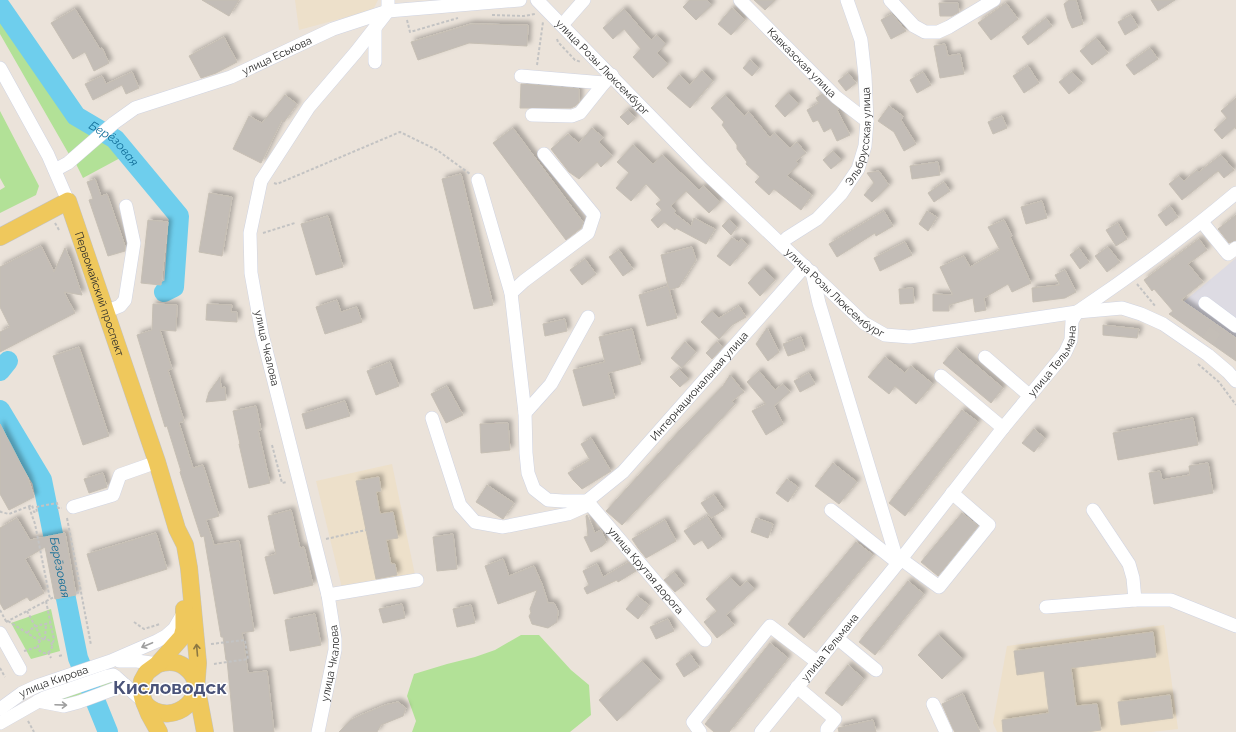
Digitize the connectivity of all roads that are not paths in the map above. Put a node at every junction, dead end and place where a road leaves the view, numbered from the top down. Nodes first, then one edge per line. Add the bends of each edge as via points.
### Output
1 (520, 0) edge
2 (584, 0) edge
3 (740, 0) edge
4 (847, 0) edge
5 (890, 0) edge
6 (994, 0) edge
7 (536, 4) edge
8 (388, 6) edge
9 (375, 28) junction
10 (559, 31) junction
11 (376, 62) dead end
12 (0, 68) edge
13 (520, 76) dead end
14 (608, 79) junction
15 (532, 115) dead end
16 (867, 121) junction
17 (544, 154) dead end
18 (55, 170) junction
19 (478, 180) road end
20 (1236, 193) edge
21 (68, 201) junction
22 (126, 206) dead end
23 (1202, 222) junction
24 (0, 237) edge
25 (781, 244) junction
26 (1236, 248) edge
27 (808, 269) junction
28 (510, 293) junction
29 (1205, 303) dead end
30 (105, 312) junction
31 (1077, 312) junction
32 (588, 317) dead end
33 (1236, 326) edge
34 (985, 357) dead end
35 (941, 376) dead end
36 (1236, 381) edge
37 (1030, 396) junction
38 (525, 413) junction
39 (432, 418) dead end
40 (1003, 428) junction
41 (156, 462) junction
42 (952, 493) junction
43 (588, 502) junction
44 (831, 510) dead end
45 (1093, 510) dead end
46 (70, 512) road end
47 (177, 529) junction
48 (899, 561) junction
49 (417, 580) dead end
50 (328, 595) junction
51 (1135, 600) junction
52 (1046, 607) dead end
53 (185, 610) junction
54 (1236, 626) edge
55 (0, 633) edge
56 (837, 638) junction
57 (705, 640) dead end
58 (111, 661) junction
59 (818, 662) junction
60 (158, 664) junction
61 (20, 669) dead end
62 (876, 670) dead end
63 (100, 672) junction
64 (125, 685) junction
65 (797, 687) junction
66 (196, 689) junction
67 (38, 701) junction
68 (145, 704) junction
69 (933, 704) dead end
70 (0, 709) edge
71 (0, 723) edge
72 (159, 732) edge
73 (205, 732) edge
74 (318, 732) edge
75 (700, 732) edge
76 (761, 732) edge
77 (828, 732) edge
78 (946, 732) edge

1 - 8 street, улица Еськова
2 - 10 street
3 - 16 street, Кавказская улица via 836,97
4 - 16 street, Эльбрусская улица via 861,40
5 - 6 street via 914,26 925,32 938,32
7 - 10 street, улица Розы Люксембург
8 - 9 street, улица Чкалова
8 - 18 street, улица Еськова via 231,76 135,108 114,122 68,163
9 - 11 street
9 - 50 street, улица Чкалова via 309,108 261,181 250,233 251,273 262,334
10 - 14 street, улица Розы Люксембург
12 - 18 street, Первомайский проспект
13 - 14 street
14 - 15 street via 580,113 572,116
14 - 25 street, улица Розы Люксембург
16 - 25 street, Эльбрусская улица via 865,146 858,169 841,194 817,219
17 - 28 street via 594,215 588,233
18 - 21 street, Первомайский проспект
19 - 28 street
20 - 23 street, улица Тельмана
21 - 24 main road
21 - 30 main road, Первомайский проспект
22 - 30 street via 134,243 125,300 120,306
23 - 26 street via 1228,254
23 - 31 street, улица Тельмана
25 - 27 street, улица Розы Люксембург
27 - 31 street, улица Розы Люксембург via 864,323 885,335 910,337
27 - 43 street, Интернациональная улица via 623,472
27 - 48 street
28 - 38 street
29 - 33 street via 1221,322
30 - 41 main road, Первомайский проспект
31 - 36 street, улица Розы Люксембург via 1122,308 1141,314 1205,346
31 - 37 street, улица Тельмана via 1072,320 1070,340 1065,353
32 - 38 street via 551,384
34 - 37 street
35 - 40 street
37 - 40 street, улица Тельмана
38 - 43 street via 528,473 534,489 548,500
39 - 43 street, Интернациональная улица via 460,505 475,522 503,527 568,514
40 - 42 street, улица Тельмана
41 - 46 street via 120,475 113,495
41 - 47 main road, Первомайский проспект
42 - 48 street, улица Тельмана
42 - 48 street via 989,525 939,587
43 - 57 street, улица Крутая дорога
44 - 48 street
45 - 51 street via 1129,564
47 - 53 main road, Первомайский проспект
66 -> 47 main road, Первомайский проспект via 198,663 189,568 185,545
48 - 56 street, улица Тельмана
49 - 50 street
50 - 74 street, улица Чкалова via 335,645
51 - 52 street
51 - 54 street via 1171,600
53 -> 58 street via 174,629 166,636
53 - 60 main road, Первомайский проспект via 183,633
55 - 61 street
56 - 59 street, улица Тельмана
56 - 62 street
58 - 60 street
58 - 63 street, улица Кирова
59 - 65 street, улица Тельмана
59 - 75 street via 770,626 693,722
60 - 66 main road via 174,662 184,666 191,674
60 - 68 main road, Первомайский проспект via 147,672 142,681 141,690
63 - 64 street via 113,675
63 - 67 street, улица Кирова via 77,686
63 - 70 street, улица Кирова via 72,674 48,681
67 -> 64 street via 64,706
64 - 68 street
65 - 76 street, улица Тельмана
65 - 77 street via 835,719 827,729
66 - 68 main road via 190,707 179,715 166,717 149,709
66 - 73 main road, Первомайский проспект
67 - 71 street, улица Кирова
68 - 72 main road, Первомайский проспект
69 - 78 street

